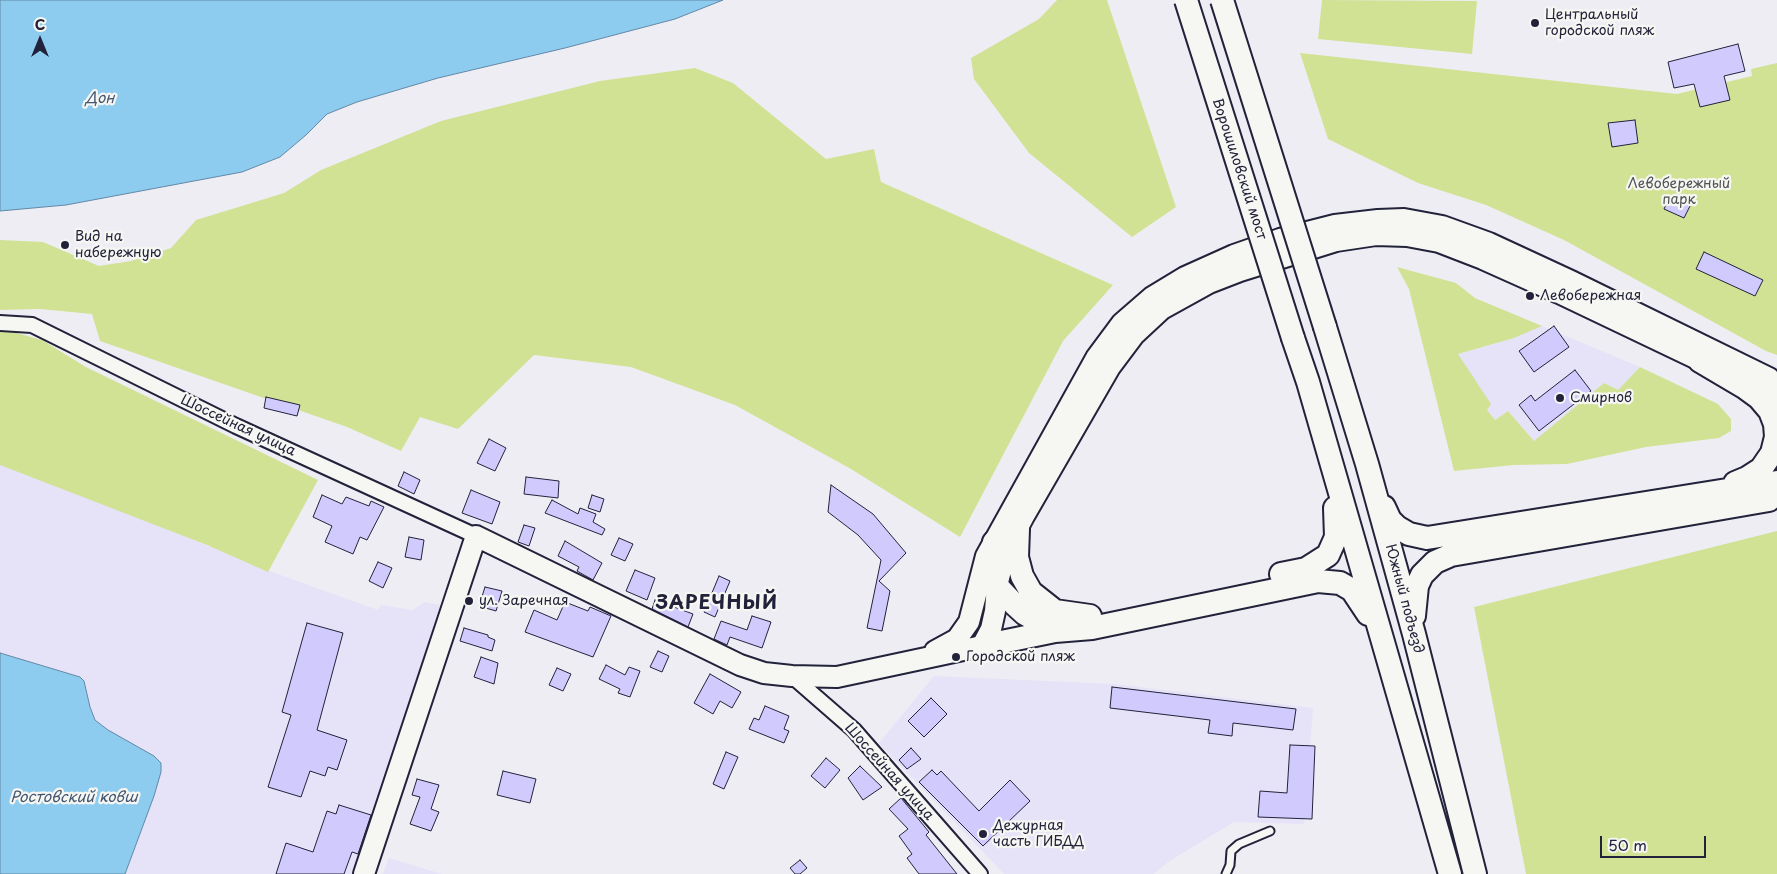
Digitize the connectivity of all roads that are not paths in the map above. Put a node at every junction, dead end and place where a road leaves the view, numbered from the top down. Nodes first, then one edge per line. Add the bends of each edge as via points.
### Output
1 (1186, 0) edge
2 (1222, 0) edge
3 (0, 323) edge
4 (1700, 361) junction
5 (1777, 382) edge
6 (1777, 395) edge
7 (1367, 464) junction
8 (1334, 472) junction
9 (1777, 482) edge
10 (1706, 494) junction
11 (1777, 498) edge
12 (1018, 529) junction
13 (476, 536) junction
14 (994, 542) junction
15 (997, 586) junction
16 (1090, 616) junction
17 (1055, 631) junction
18 (1414, 634) junction
19 (1382, 642) junction
20 (982, 646) junction
21 (923, 658) junction
22 (792, 676) junction
23 (1270, 831) dead end
24 (364, 874) edge
25 (980, 874) edge
26 (1226, 874) edge
27 (1450, 874) edge
28 (1475, 874) edge

1 - 8 main road, Ворошиловский мост, bridge
2 - 7 main road, Южный подъезд, bridge
3 - 13 street, Шоссейная улица via 32,324 236,426
4 - 6 main road
4 - 10 main road via 1759,398 1770,411 1776,437 1772,453 1761,469
4 - 12 main road via 1560,293 1439,242 1376,235 1336,241 1209,283 1162,309 1134,335 1110,367
5 - 14 main road via 1538,266 1442,226 1404,219 1334,225 1234,255 1185,277 1152,297 1122,323 1096,358
7 - 10 main road via 1390,520 1409,534 1427,538
7 - 18 main road, Южный подъезд
8 - 16 main road via 1336,537 1328,555 1319,562 1306,569
8 - 19 main road
9 - 10 main road
11 - 18 main road via 1451,554 1435,562 1422,575 1415,600
12 - 15 main road via 1006,550
12 - 16 main road via 1017,557 1031,592 1055,611
13 - 22 main road, Шоссейная улица via 740,665 764,673
13 - 24 main road
14 - 15 main road via 993,566
14 - 21 main road via 980,574 969,622 957,639
15 - 17 main road via 1025,614
15 - 20 main road via 992,628
16 - 17 main road
17 - 19 main road via 1092,628 1318,581 1331,581 1352,590
17 - 20 main road
18 - 28 main road, Южный подъезд
19 - 27 main road
20 - 21 main road, Шоссейная улица
21 - 22 main road, Шоссейная улица via 838,677
22 - 25 street, Шоссейная улица via 854,730
23 - 26 lane via 1239,844 1231,851

